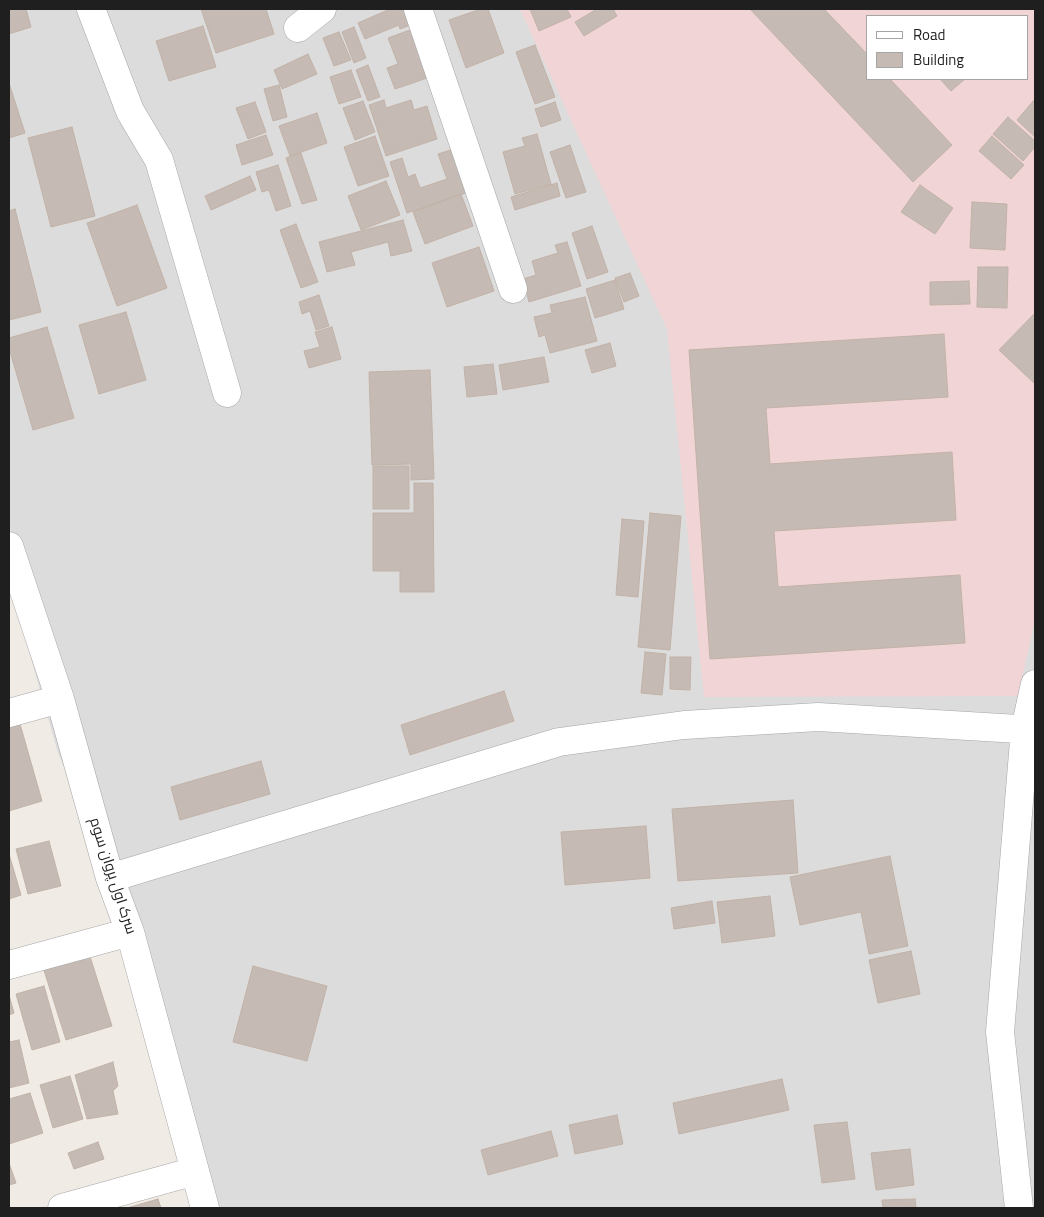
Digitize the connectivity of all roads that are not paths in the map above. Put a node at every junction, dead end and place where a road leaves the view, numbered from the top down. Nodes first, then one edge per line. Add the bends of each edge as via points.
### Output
1 (91, 9) edge
2 (322, 9) edge
3 (418, 9) edge
4 (298, 28) dead end
5 (513, 289) dead end
6 (227, 393) dead end
7 (9, 546) edge
8 (1035, 684) edge
9 (60, 699) junction
10 (9, 713) edge
11 (1030, 729) edge
12 (110, 878) junction
13 (130, 932) junction
14 (9, 965) edge
15 (195, 1171) junction
16 (62, 1208) edge
17 (205, 1208) edge
18 (1019, 1208) edge

1 - 6 street via 130,111 160,160
2 - 4 street
3 - 5 street
7 - 9 street, سرک اول پروان سوم
8 - 11 street
9 - 10 street
9 - 12 street, سرک اول پروان سوم
11 - 12 street via 818,717 684,724 559,742
11 - 18 street via 1000,1032
12 - 13 street, سرک اول پروان سوم
13 - 14 street
13 - 15 street, سرک اول پروان سوم
15 - 16 street
15 - 17 street, سرک اول پروان سوم

